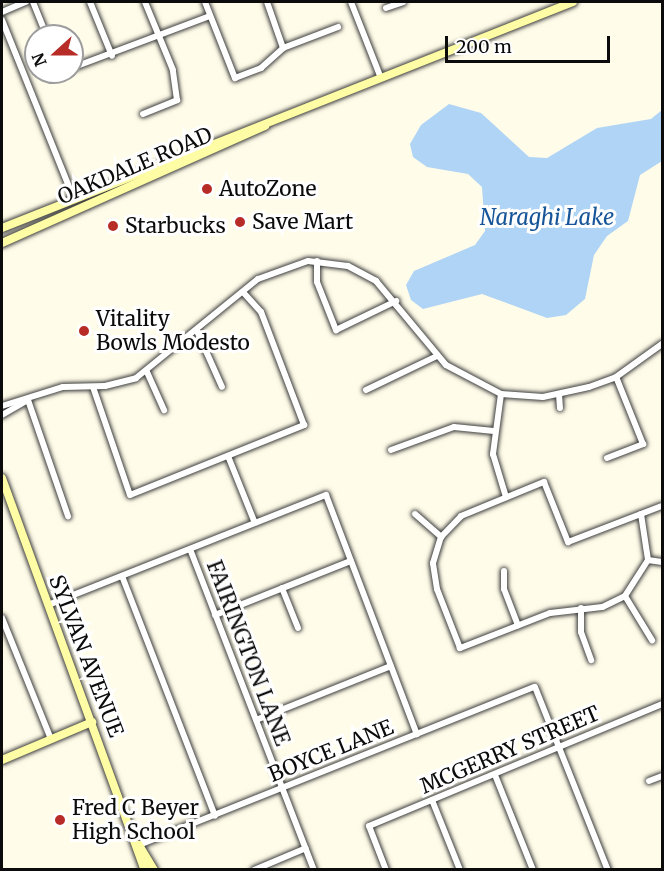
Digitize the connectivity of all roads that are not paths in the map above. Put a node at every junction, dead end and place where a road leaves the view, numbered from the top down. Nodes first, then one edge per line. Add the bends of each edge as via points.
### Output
1 (26, 2) edge
2 (33, 2) edge
3 (90, 2) edge
4 (145, 2) edge
5 (205, 2) edge
6 (267, 2) edge
7 (351, 2) edge
8 (403, 2) edge
9 (573, 2) edge
10 (386, 8) dead end
11 (2, 12) edge
12 (210, 16) junction
13 (2, 20) edge
14 (42, 24) edge
15 (338, 27) dead end
16 (159, 37) junction
17 (284, 48) junction
18 (112, 56) junction
19 (84, 66) edge
20 (381, 78) junction
21 (143, 114) dead end
22 (282, 117) junction
23 (232, 132) junction
24 (180, 166) junction
25 (74, 199) junction
26 (2, 228) edge
27 (2, 243) edge
28 (317, 261) junction
29 (243, 292) junction
30 (396, 302) junction
31 (196, 331) junction
32 (663, 344) edge
33 (437, 356) junction
34 (147, 372) junction
35 (616, 376) junction
36 (93, 387) junction
37 (222, 387) dead end
38 (366, 390) dead end
39 (501, 394) junction
40 (559, 394) junction
41 (28, 400) junction
42 (2, 406) edge
43 (560, 408) dead end
44 (164, 410) dead end
45 (2, 414) edge
46 (494, 431) junction
47 (391, 450) dead end
48 (228, 456) junction
49 (607, 458) dead end
50 (2, 478) edge
51 (506, 496) junction
52 (663, 506) edge
53 (416, 514) dead end
54 (641, 514) junction
55 (68, 516) dead end
56 (255, 523) junction
57 (441, 537) junction
58 (190, 549) junction
59 (648, 560) junction
60 (351, 561) junction
61 (663, 562) edge
62 (504, 571) dead end
63 (122, 576) junction
64 (282, 588) junction
65 (625, 596) junction
66 (48, 605) junction
67 (581, 608) junction
68 (215, 615) junction
69 (3, 617) edge
70 (518, 625) junction
71 (298, 628) dead end
72 (652, 640) dead end
73 (591, 660) dead end
74 (392, 666) junction
75 (661, 705) edge
76 (663, 715) edge
77 (256, 720) junction
78 (92, 722) junction
79 (417, 734) junction
80 (51, 739) junction
81 (560, 750) junction
82 (2, 760) edge
83 (495, 775) junction
84 (663, 776) edge
85 (649, 781) dead end
86 (282, 789) junction
87 (432, 800) junction
88 (215, 816) junction
89 (140, 845) junction
90 (306, 848) junction
91 (145, 870) edge
92 (154, 870) edge
93 (254, 870) edge
94 (314, 870) edge
95 (386, 870) edge
96 (460, 870) edge
97 (533, 870) edge
98 (608, 870) edge

1 - 11 street
2 - 14 street
3 - 18 street
4 - 16 street
5 - 12 street
6 - 17 street
7 - 20 street
8 - 10 street
9 - 20 main road, OAKDALE ROAD
12 - 16 street
12 - 17 street via 235,78 261,68
13 - 25 street
15 - 17 street
16 - 18 street
16 - 21 street via 173,70 177,100
18 - 19 street
20 - 22 main road, OAKDALE ROAD
22 - 23 main road, OAKDALE ROAD
22 - 24 main road, OAKDALE ROAD
23 - 24 main road
23 - 25 main road, OAKDALE ROAD
24 - 27 main road, OAKDALE ROAD
25 - 26 main road, OAKDALE ROAD
28 - 29 street via 275,269
28 - 30 street via 357,270
28 - 30 street via 317,282 336,330
29 - 31 street
29 - 48 street via 261,312 304,425
30 - 33 street
31 - 34 street
31 - 37 street
32 - 35 street
33 - 38 street
33 - 39 street via 465,379
34 - 36 street via 123,383
34 - 44 street
35 - 40 street
35 - 49 street via 643,444
36 - 41 street via 63,387
36 - 48 street via 130,495
39 - 40 street
39 - 46 street
40 - 43 street
41 - 42 street
41 - 45 street
41 - 55 street
46 - 47 street via 454,427
46 - 51 street via 492,454
48 - 56 street
50 - 66 main road, SYLVAN AVENUE
51 - 54 street via 544,482 568,542
51 - 57 street via 461,516
52 - 54 street
53 - 57 street
54 - 59 street
56 - 58 street
56 - 60 street via 326,495
57 - 70 street via 435,581 460,648
58 - 63 street
58 - 68 street, FAIRINGTON LANE
59 - 61 street
59 - 65 street
60 - 64 street
60 - 74 street
62 - 70 street via 504,589
63 - 66 street
63 - 88 street
64 - 68 street
64 - 71 street
65 - 67 street via 602,607
65 - 72 street
66 - 78 main road, SYLVAN AVENUE
67 - 70 street
67 - 73 street via 581,632
68 - 77 street, FAIRINGTON LANE
69 - 80 street
74 - 77 street
74 - 79 street
75 - 76 street
75 - 81 street, MCGERRY STREET
77 - 86 street, FAIRINGTON LANE
78 - 80 main road
78 - 89 main road, SYLVAN AVENUE
79 - 81 street, BOYCE LANE via 535,687
79 - 86 street, BOYCE LANE
80 - 82 main road
81 - 83 street, MCGERRY STREET
81 - 98 street
83 - 87 street, MCGERRY STREET
83 - 97 street
84 - 85 street
86 - 88 street, BOYCE LANE
86 - 90 street, FAIRINGTON LANE
87 - 95 street, MCGERRY STREET via 369,826
87 - 96 street
88 - 89 street, BOYCE LANE
89 - 91 main road, SYLVAN AVENUE
89 - 92 main road, SYLVAN AVENUE
90 - 93 street
90 - 94 street, FAIRINGTON LANE

